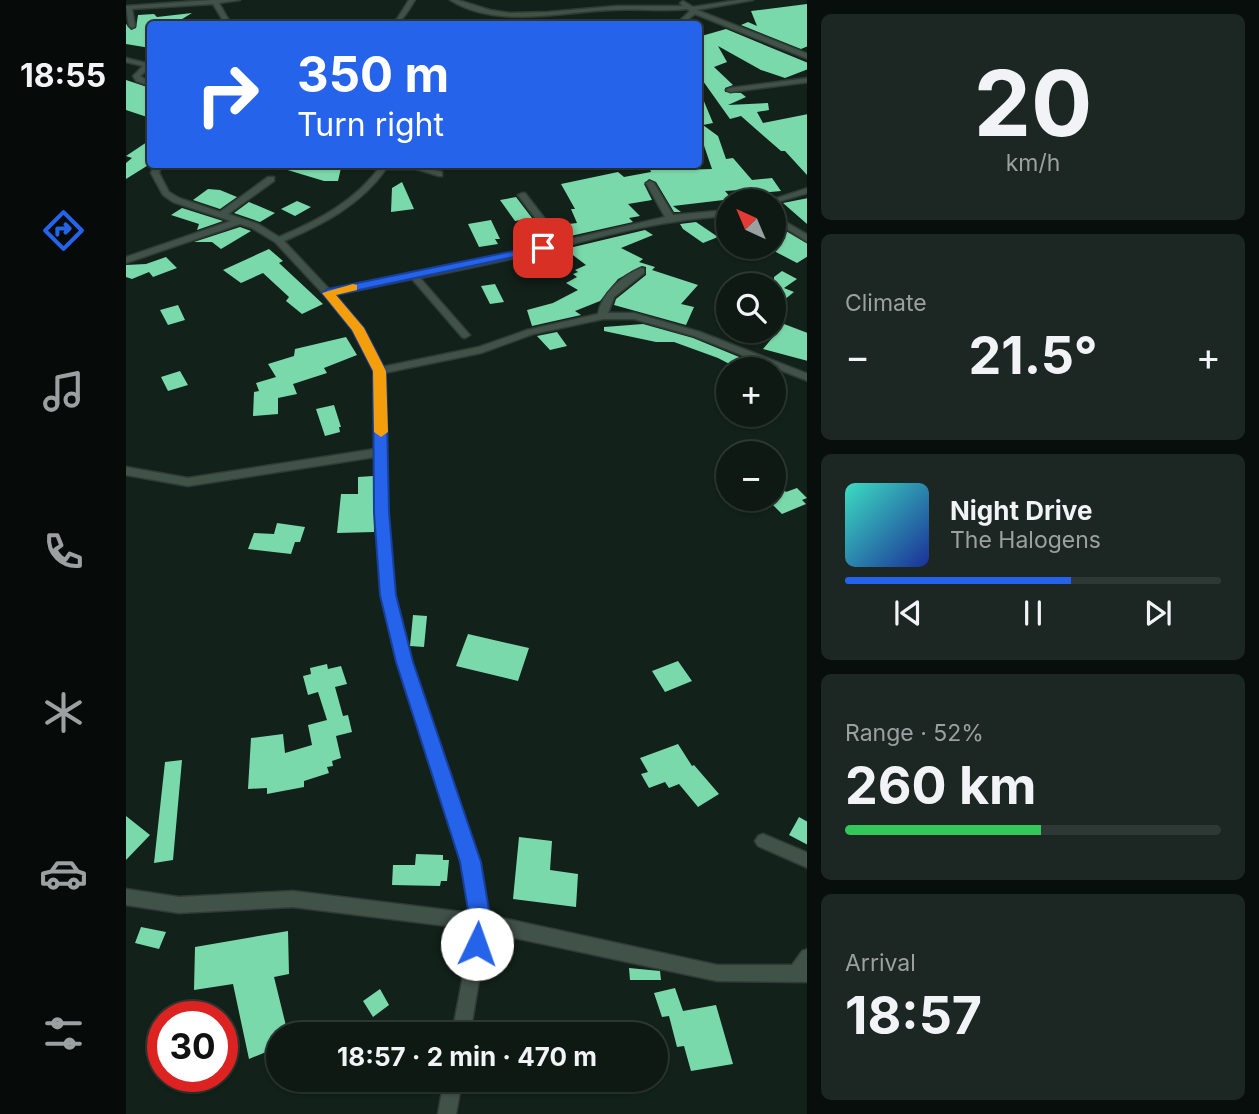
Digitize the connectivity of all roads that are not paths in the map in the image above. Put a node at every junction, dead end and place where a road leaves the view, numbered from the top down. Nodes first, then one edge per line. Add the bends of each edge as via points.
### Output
1 (236, 0) edge
2 (412, 0) edge
3 (453, 0) edge
4 (680, 0) edge
5 (750, 0) edge
6 (216, 2) junction
7 (127, 8) edge
8 (691, 9) junction
9 (498, 13) junction
10 (226, 21) edge
11 (397, 21) edge
12 (504, 21) edge
13 (681, 21) edge
14 (132, 26) dead end
15 (807, 57) edge
16 (126, 60) edge
17 (147, 65) edge
18 (147, 68) edge
19 (807, 79) edge
20 (147, 83) edge
21 (730, 90) dead end
22 (157, 168) edge
23 (385, 168) edge
24 (421, 168) edge
25 (439, 174) dead end
26 (271, 179) dead end
27 (650, 183) dead end
28 (807, 190) edge
29 (522, 195) dead end
30 (786, 197) edge
31 (716, 214) edge
32 (221, 215) junction
33 (670, 218) junction
34 (240, 221) junction
35 (786, 226) edge
36 (807, 239) edge
37 (278, 240) junction
38 (559, 243) junction
39 (126, 260) edge
40 (641, 271) dead end
41 (413, 275) junction
42 (328, 293) junction
43 (603, 316) junction
44 (465, 335) dead end
45 (379, 371) junction
46 (807, 378) edge
47 (380, 452) junction
48 (126, 471) edge
49 (763, 841) dead end
50 (807, 861) edge
51 (126, 897) edge
52 (481, 922) junction
53 (807, 957) edge
54 (802, 975) edge
55 (463, 1022) edge
56 (451, 1092) edge
57 (447, 1114) edge

1 - 6 street
2 - 11 street
3 - 9 street
4 - 8 street
5 - 8 street
6 - 7 street
6 - 10 street
7 - 14 street
8 - 9 street
8 - 13 street
8 - 15 street
9 - 12 street
16 - 17 street
18 - 20 street via 136,76
19 - 21 street
22 - 32 street via 155,173 166,192 176,200
23 - 37 street via 345,207
24 - 25 street
26 - 32 street
27 - 33 street
28 - 30 street
29 - 38 street
31 - 33 street
32 - 34 street
33 - 38 street
34 - 37 street
34 - 39 street
35 - 36 street
37 - 42 street
38 - 41 street
40 - 43 street via 612,292 603,304
41 - 42 street
41 - 44 street
42 - 45 street via 358,328
43 - 45 street via 530,332 481,350
43 - 46 street via 657,321
45 - 47 street
47 - 48 street via 188,482
47 - 52 street via 388,595 404,662 471,862
49 - 50 street
51 - 52 street via 179,905 293,899
52 - 54 street via 717,973
52 - 55 street
53 - 54 street
56 - 57 street

